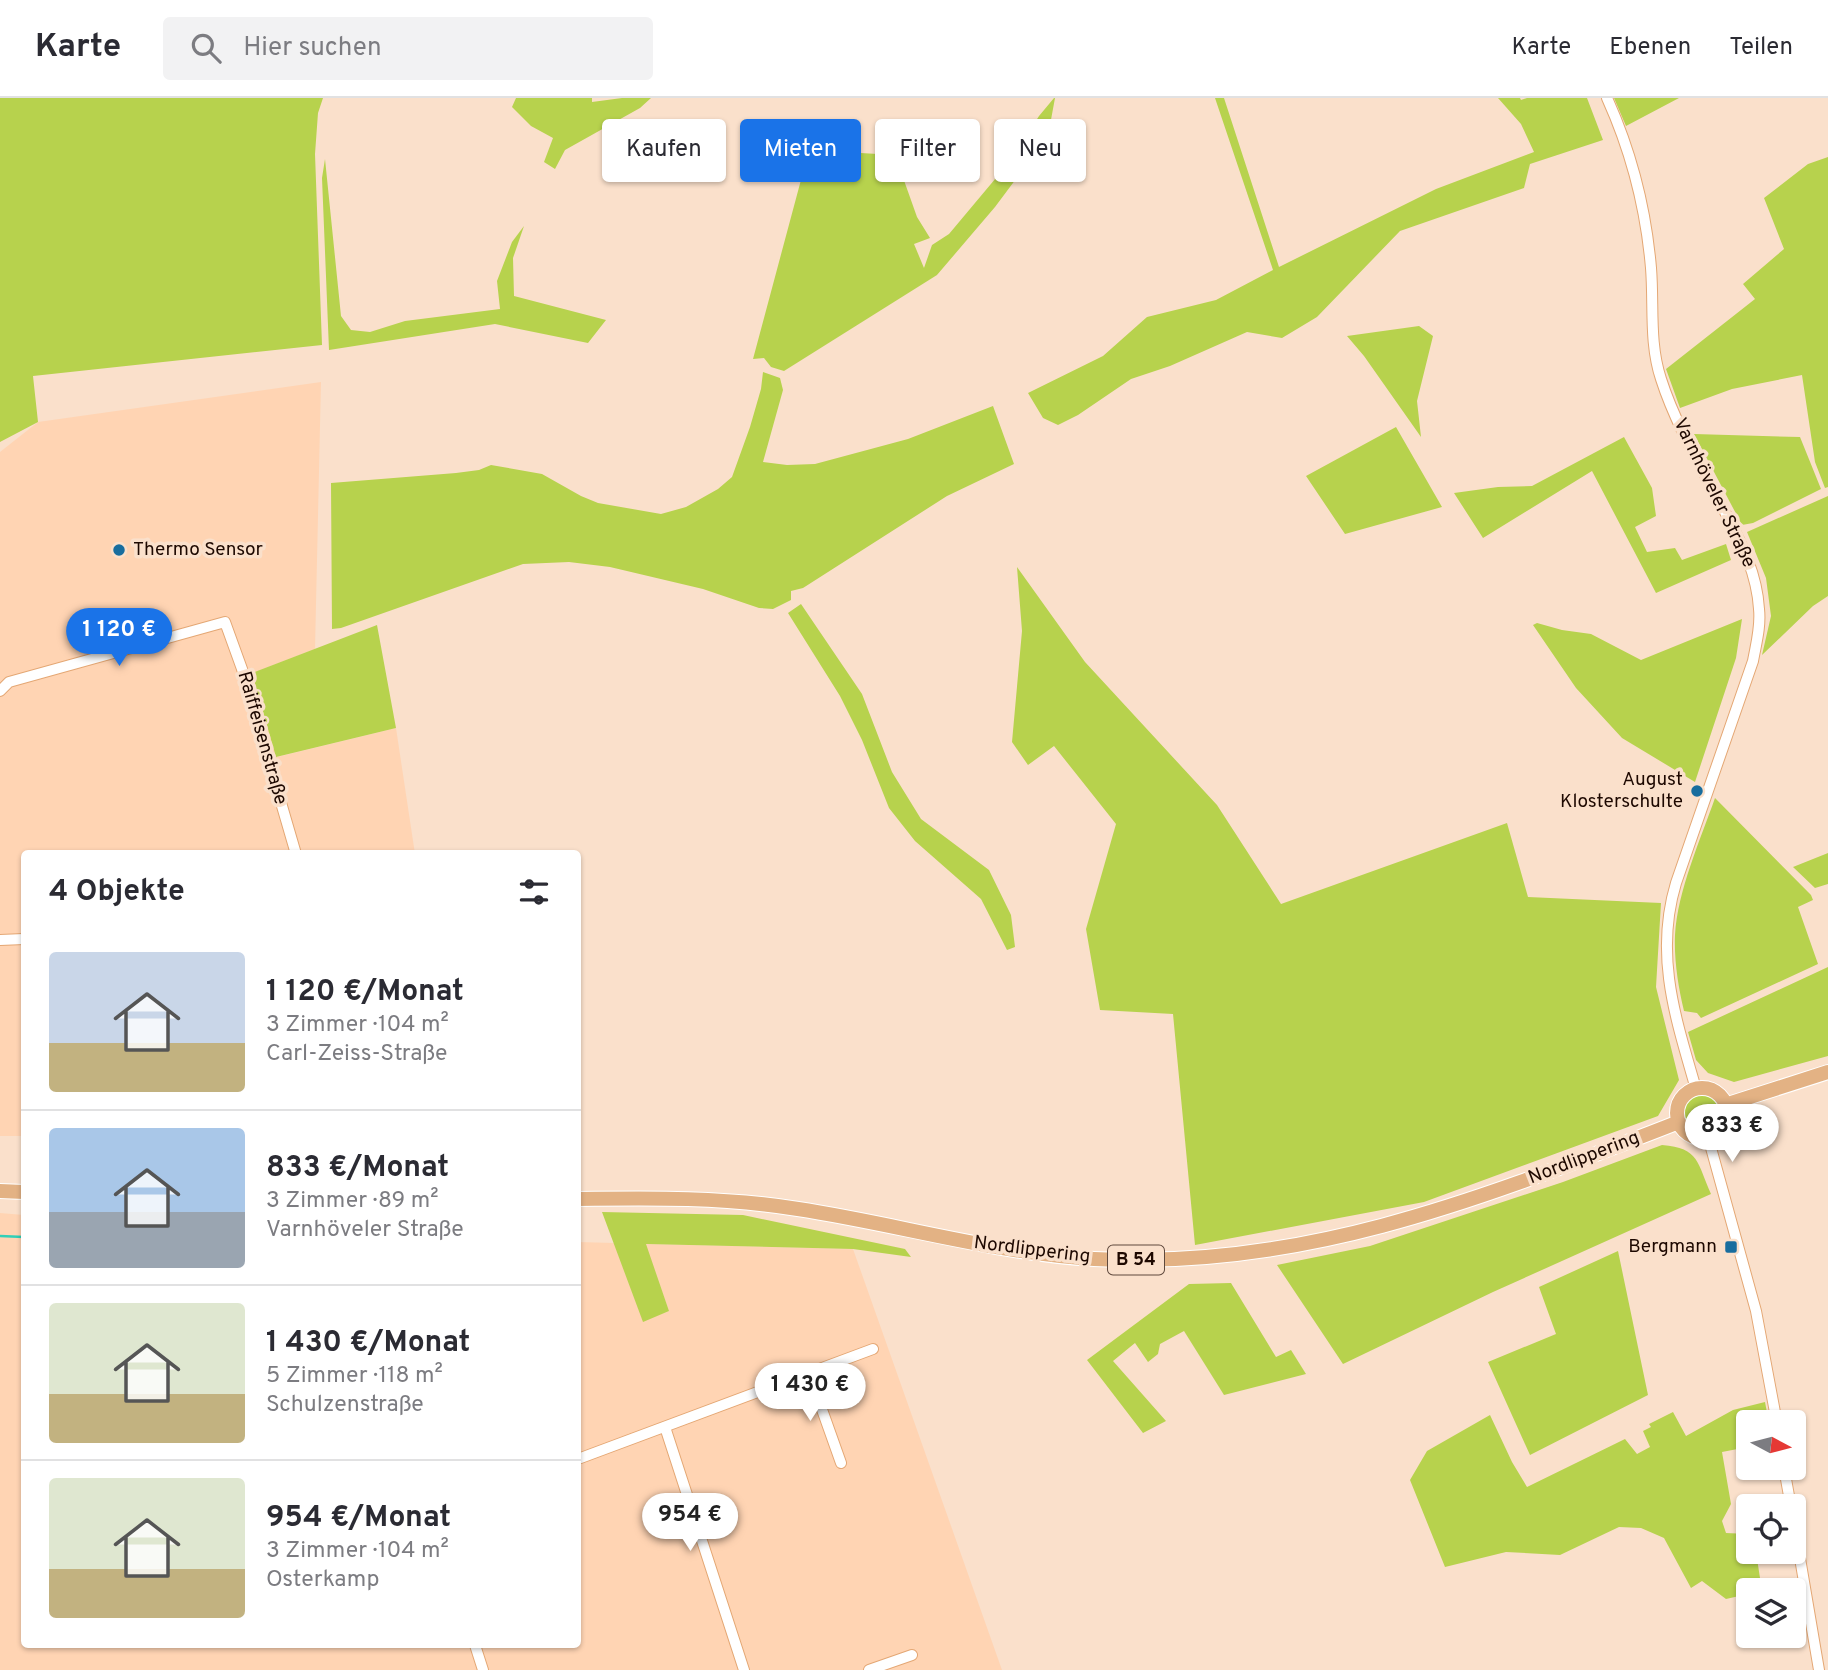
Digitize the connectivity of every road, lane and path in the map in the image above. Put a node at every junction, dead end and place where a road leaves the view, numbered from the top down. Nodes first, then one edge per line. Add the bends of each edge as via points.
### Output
1 (1607, 98) edge
2 (0, 691) edge
3 (295, 850) edge
4 (1828, 1072) edge
5 (1696, 1088) junction
6 (1725, 1105) junction
7 (1679, 1122) junction
8 (1708, 1137) junction
9 (0, 1191) edge
10 (21, 1192) edge
11 (581, 1199) edge
12 (873, 1349) dead end
13 (809, 1373) junction
14 (1774, 1410) edge
15 (666, 1427) junction
16 (581, 1458) edge
17 (841, 1463) dead end
18 (1801, 1564) edge
19 (476, 1648) edge
20 (912, 1655) dead end
21 (482, 1670) edge
22 (744, 1670) edge
23 (869, 1670) edge
24 (1819, 1670) edge

1 - 5 street, Varnhöveler Straße via 1632,167 1644,220 1651,267 1653,342 1661,382 1742,546 1757,586 1760,610 1753,661 1676,883 1665,933 1669,990
2 - 3 street, Raiffeisenstraße via 9,682 225,622
4 - 6 main road
5 - 6 main road via 1714,1091
5 - 7 main road via 1679,1104
6 - 8 main road via 1722,1127
7 - 8 main road via 1690,1135
7 - 11 main road, Nordlippering / B 54 via 1432,1212 1312,1244 1195,1259 1037,1254 821,1213 721,1200
8 - 14 street via 1756,1311
9 - 10 main road
12 - 13 street
13 - 15 street
13 - 17 street
15 - 16 street
15 - 22 street
18 - 24 street
19 - 21 street
20 - 23 street

